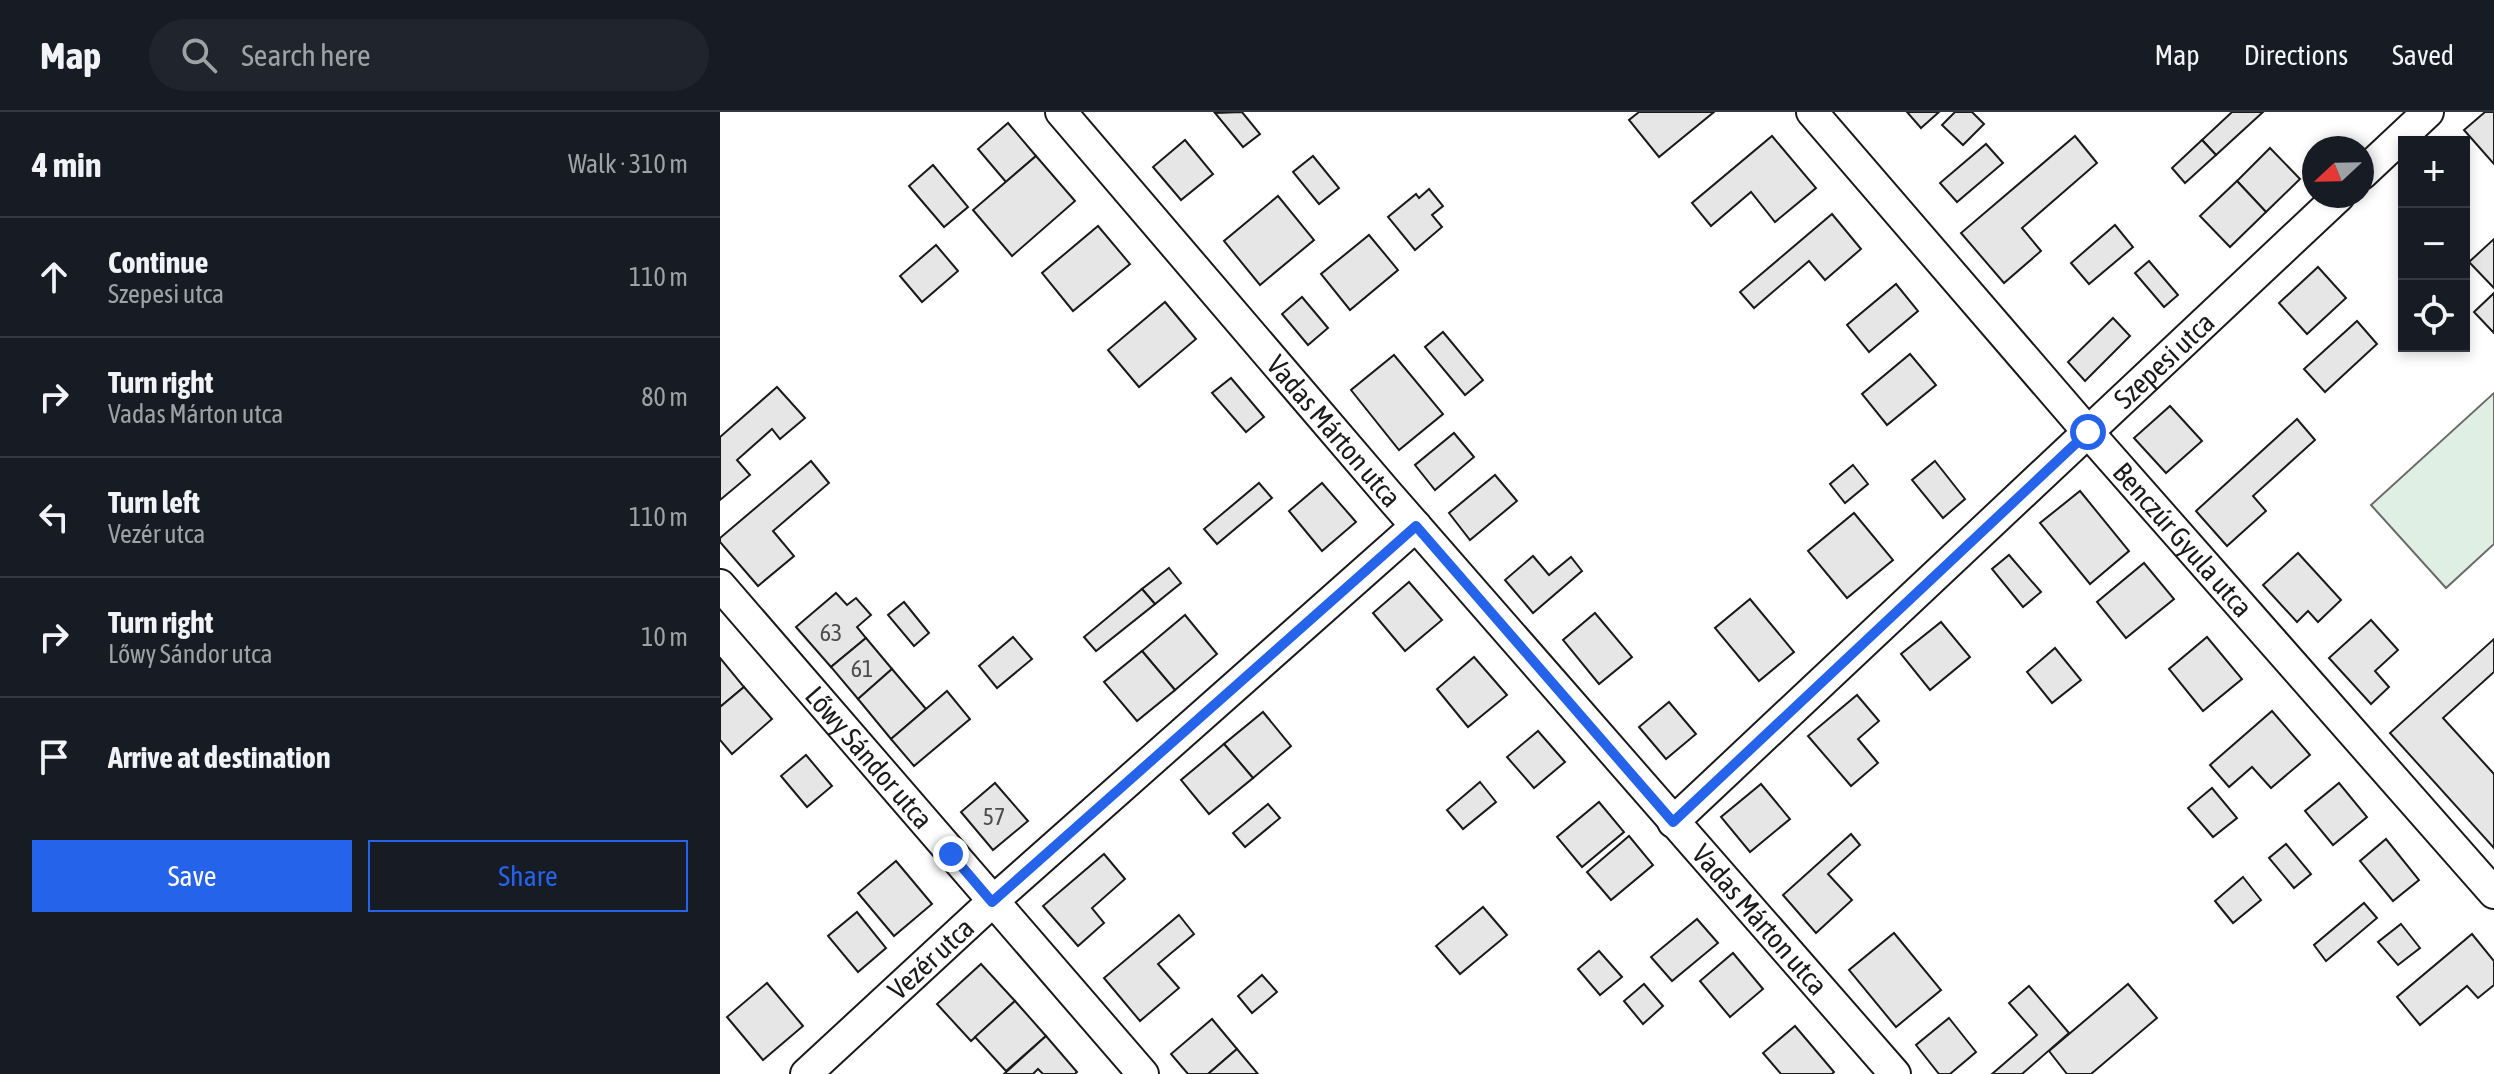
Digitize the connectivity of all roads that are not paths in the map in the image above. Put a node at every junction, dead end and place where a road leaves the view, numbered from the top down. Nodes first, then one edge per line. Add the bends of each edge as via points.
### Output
1 (1061, 112) edge
2 (1812, 112) edge
3 (2428, 112) edge
4 (2374, 163) edge
5 (2326, 208) edge
6 (2088, 432) junction
7 (1416, 526) junction
8 (720, 585) edge
9 (1673, 822) junction
10 (2494, 893) edge
11 (992, 902) junction
12 (806, 1074) edge
13 (1143, 1074) edge
14 (1895, 1074) edge

1 - 7 street, Vadas Márton utca
2 - 6 street, Benczúr Gyula utca
3 - 4 street
5 - 6 street, Szepesi utca
6 - 9 street, Szepesi utca
6 - 10 street, Benczúr Gyula utca
7 - 9 street, Vadas Márton utca
7 - 11 street, Vezér utca
8 - 11 street, Lőwy Sándor utca
9 - 14 street, Vadas Márton utca
11 - 12 street, Vezér utca
11 - 13 street, Lőwy Sándor utca

